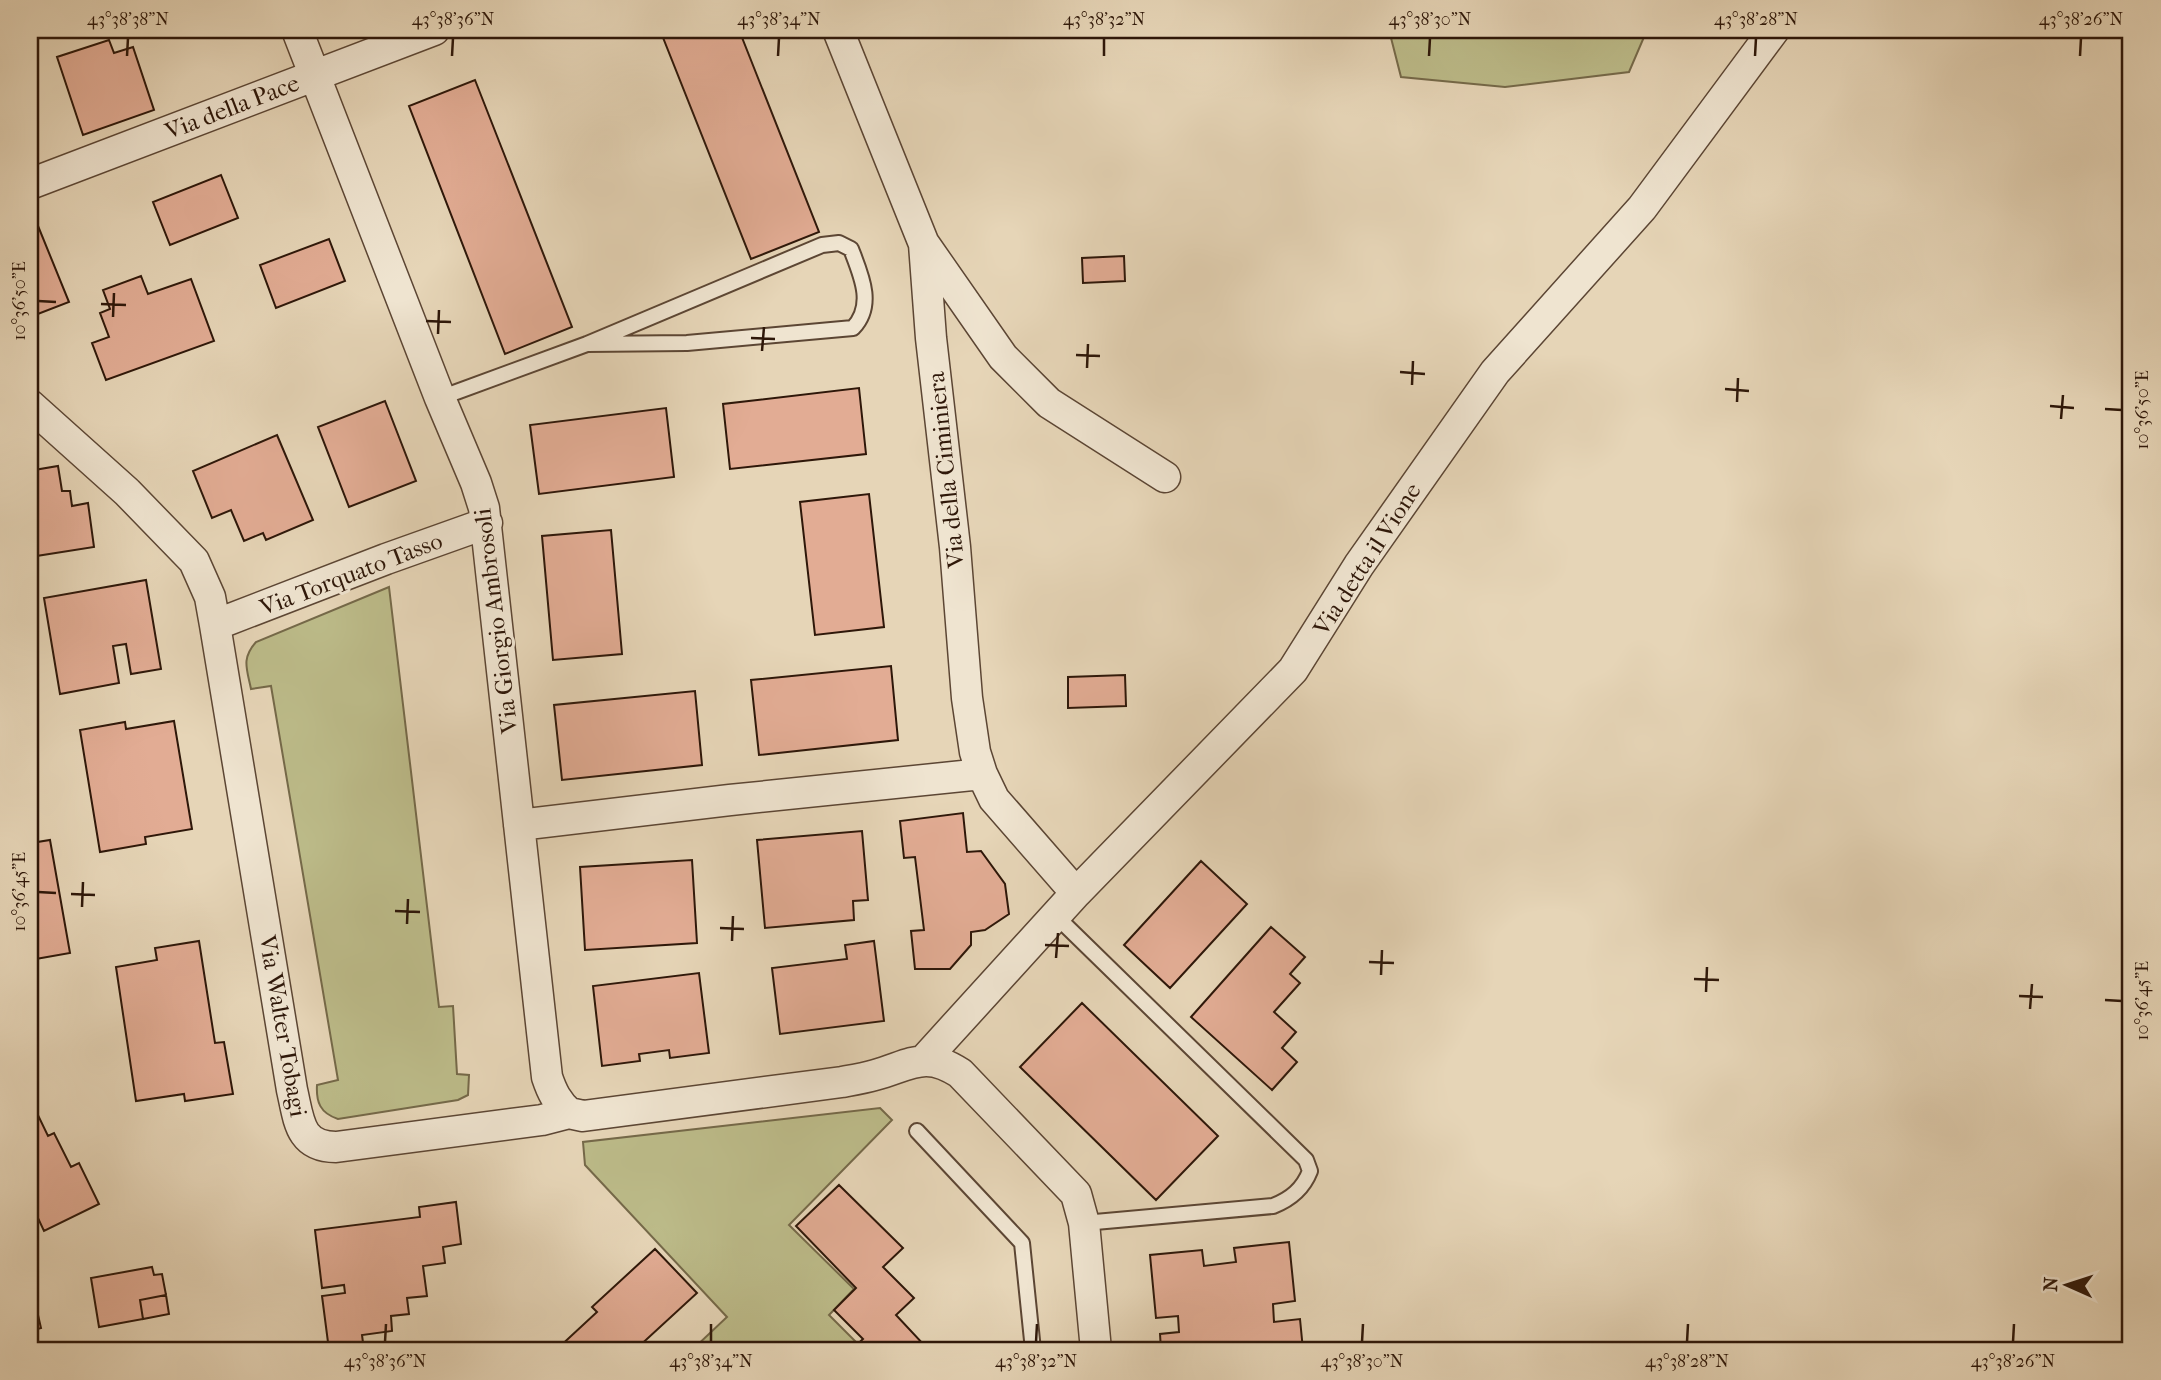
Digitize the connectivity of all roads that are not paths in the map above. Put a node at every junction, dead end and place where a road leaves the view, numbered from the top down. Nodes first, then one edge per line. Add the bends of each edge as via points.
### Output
1 (297, 30) edge
2 (434, 30) edge
3 (838, 30) edge
4 (1774, 30) edge
5 (316, 75) junction
6 (30, 184) edge
7 (924, 244) junction
8 (587, 344) junction
9 (440, 398) junction
10 (30, 405) edge
11 (1165, 477) dead end
12 (486, 523) junction
13 (215, 625) junction
14 (982, 774) junction
15 (519, 825) junction
16 (1076, 893) junction
17 (1056, 916) junction
18 (925, 1059) junction
19 (569, 1113) junction
20 (917, 1131) dead end
21 (1084, 1223) junction
22 (1033, 1350) edge
23 (1096, 1350) edge

1 - 5 street, Via Giorgio Ambrosoli
2 - 5 street, Via della Pace
3 - 7 street, Via della Ciminiera
4 - 16 street, Via detta il Vione via 1642,208 1495,372 1359,565 1293,670
5 - 6 street, Via della Pace
5 - 9 street, Via Giorgio Ambrosoli
7 - 11 street via 1003,357 1049,403
7 - 14 street, Via della Ciminiera via 967,698
8 - 8 lane via 687,343 853,328 866,304 862,279 851,249 839,243 822,245
8 - 9 lane
9 - 12 street, Via Giorgio Ambrosoli via 476,483
10 - 13 street, Via Walter Tobagi via 127,492 194,561 210,597
12 - 13 street, Via Torquato Tasso
12 - 15 street, Via Giorgio Ambrosoli
13 - 19 street, Via Walter Tobagi via 303,1133 323,1147 336,1147
14 - 15 street
14 - 16 street, Via della Ciminiera via 994,799
15 - 19 street, Via Giorgio Ambrosoli via 547,1077 555,1097
16 - 17 street, Via detta il Vione
17 - 18 street, Via detta il Vione
17 - 21 lane via 1306,1160 1310,1171 1289,1199 1273,1206
18 - 19 street, Via Walter Tobagi via 842,1082 583,1115
18 - 21 street via 944,1062 984,1097 1076,1194
20 - 22 lane via 1021,1243
21 - 23 street

